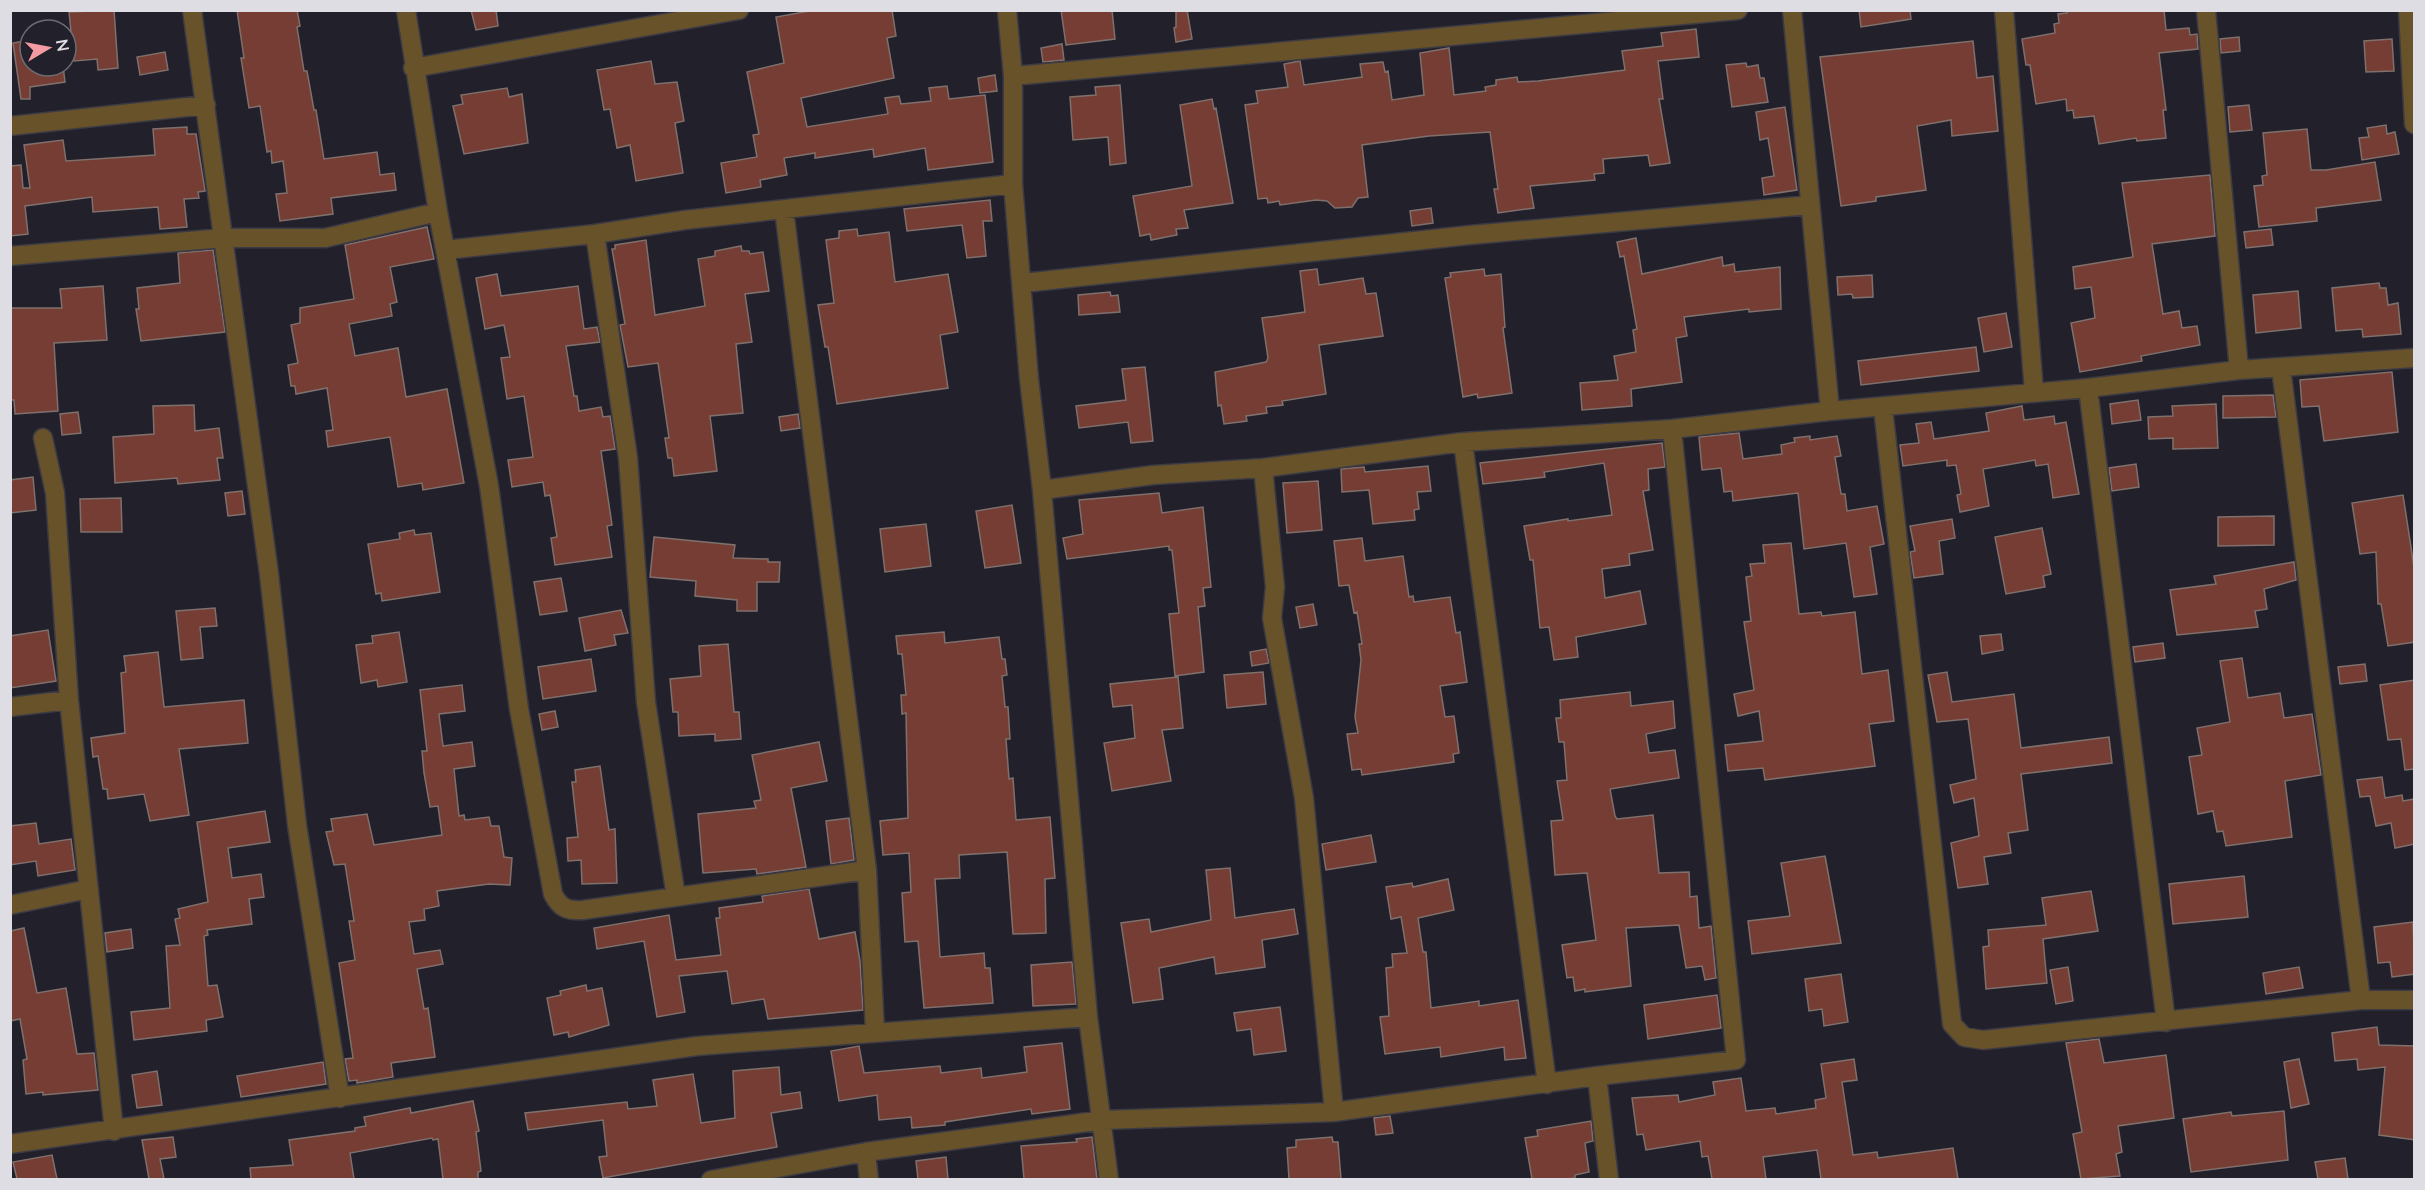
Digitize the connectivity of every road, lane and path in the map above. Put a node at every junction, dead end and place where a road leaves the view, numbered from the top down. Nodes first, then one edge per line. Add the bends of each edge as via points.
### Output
1 (192, 10) edge
2 (406, 10) edge
3 (739, 10) edge
4 (1007, 10) edge
5 (1738, 10) edge
6 (1792, 10) edge
7 (2004, 10) edge
8 (2206, 10) edge
9 (2408, 10) edge
10 (413, 68) junction
11 (1013, 76) junction
12 (206, 105) junction
13 (2415, 124) edge
14 (10, 126) edge
15 (1013, 184) junction
16 (1810, 205) junction
17 (784, 210) junction
18 (438, 212) junction
19 (594, 234) junction
20 (224, 238) junction
21 (445, 250) junction
22 (10, 256) edge
23 (1023, 283) junction
24 (2415, 358) edge
25 (2281, 368) junction
26 (2239, 370) junction
27 (2088, 388) junction
28 (2034, 393) junction
29 (1883, 408) junction
30 (1830, 411) junction
31 (1672, 429) junction
32 (43, 438) dead end
33 (1463, 442) junction
34 (1263, 468) junction
35 (1042, 490) junction
36 (69, 700) junction
37 (10, 707) edge
38 (867, 870) junction
39 (89, 889) junction
40 (676, 897) junction
41 (10, 904) edge
42 (2361, 1000) junction
43 (2415, 1000) edge
44 (1088, 1017) junction
45 (2166, 1022) junction
46 (875, 1032) junction
47 (1597, 1076) junction
48 (1547, 1084) junction
49 (340, 1098) junction
50 (1334, 1112) junction
51 (1102, 1120) junction
52 (114, 1131) junction
53 (10, 1144) edge
54 (867, 1152) junction
55 (711, 1179) edge
56 (869, 1179) edge
57 (1109, 1179) edge
58 (1609, 1179) edge

1 - 12 street
2 - 10 street
3 - 10 street
4 - 11 street
5 - 11 street
6 - 16 street
7 - 28 street
8 - 26 street
9 - 13 street
10 - 18 street
11 - 15 street
12 - 14 street
12 - 20 street
15 - 17 street
15 - 23 street
16 - 23 street via 1470,234
16 - 30 street
17 - 19 street
17 - 38 street
18 - 20 street via 325,238
18 - 21 street
19 - 21 street
19 - 40 street via 628,458 646,702
20 - 22 street
20 - 49 street via 269,574 297,825
21 - 40 street via 489,486 519,709 553,894 558,904 574,910
23 - 35 street
24 - 25 street
25 - 26 street
25 - 42 street
26 - 27 street
27 - 28 street
27 - 45 street
28 - 29 street
29 - 30 street
29 - 45 street via 1952,1024 1964,1037 1983,1040
30 - 31 street
31 - 33 street
31 - 47 street via 1736,1060
32 - 36 street via 56,493
33 - 34 street
33 - 48 street
34 - 35 street via 1153,475
34 - 50 street via 1275,587 1272,618 1304,798
35 - 44 street
36 - 37 street
36 - 39 street
38 - 40 street
38 - 46 street
39 - 41 street
39 - 52 street
42 - 43 street
42 - 45 street
44 - 46 street
44 - 51 street
46 - 49 street via 697,1046
47 - 48 street
47 - 58 street
48 - 50 street
49 - 52 street
50 - 51 street
51 - 54 street
51 - 57 street
52 - 53 street
54 - 55 street
54 - 56 street

